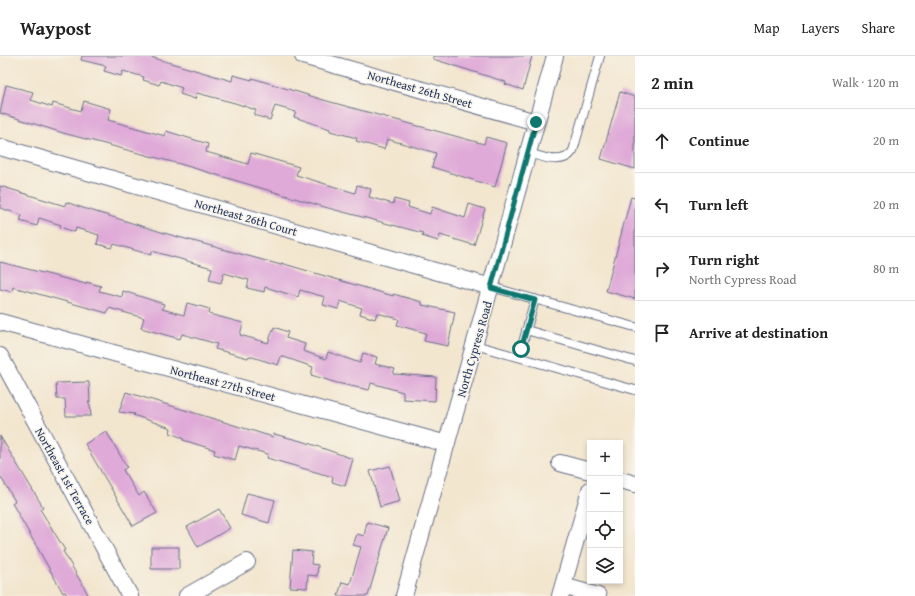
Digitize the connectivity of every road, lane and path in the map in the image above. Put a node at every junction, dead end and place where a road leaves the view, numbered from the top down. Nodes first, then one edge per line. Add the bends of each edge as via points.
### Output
1 (303, 56) edge
2 (555, 56) edge
3 (600, 56) edge
4 (536, 122) junction
5 (0, 146) edge
6 (528, 153) junction
7 (491, 288) junction
8 (535, 300) junction
9 (0, 322) edge
10 (635, 327) edge
11 (526, 330) junction
12 (475, 345) junction
13 (0, 356) edge
14 (519, 357) junction
15 (635, 361) edge
16 (635, 390) edge
17 (447, 444) junction
18 (560, 463) dead end
19 (587, 470) edge
20 (623, 481) edge
21 (635, 484) edge
22 (587, 501) edge
23 (247, 562) dead end
24 (562, 591) edge
25 (130, 596) edge
26 (187, 596) edge
27 (404, 596) edge
28 (598, 596) edge

1 - 4 street, Northeast 26th Street
2 - 4 street, North Cypress Road
3 - 6 lane via 573,151 568,158 560,160
4 - 6 street, North Cypress Road
5 - 7 street, Northeast 26th Court
6 - 7 street, North Cypress Road
7 - 8 lane
7 - 12 street, North Cypress Road
8 - 10 lane
8 - 11 lane
9 - 17 street, Northeast 27th Street
11 - 14 lane
11 - 15 lane
12 - 14 lane
12 - 17 street, North Cypress Road
13 - 25 street, Northeast 1st Terrace
14 - 16 lane
17 - 27 street, North Cypress Road
18 - 19 street
20 - 21 street
22 - 24 street
23 - 26 street
24 - 28 street

